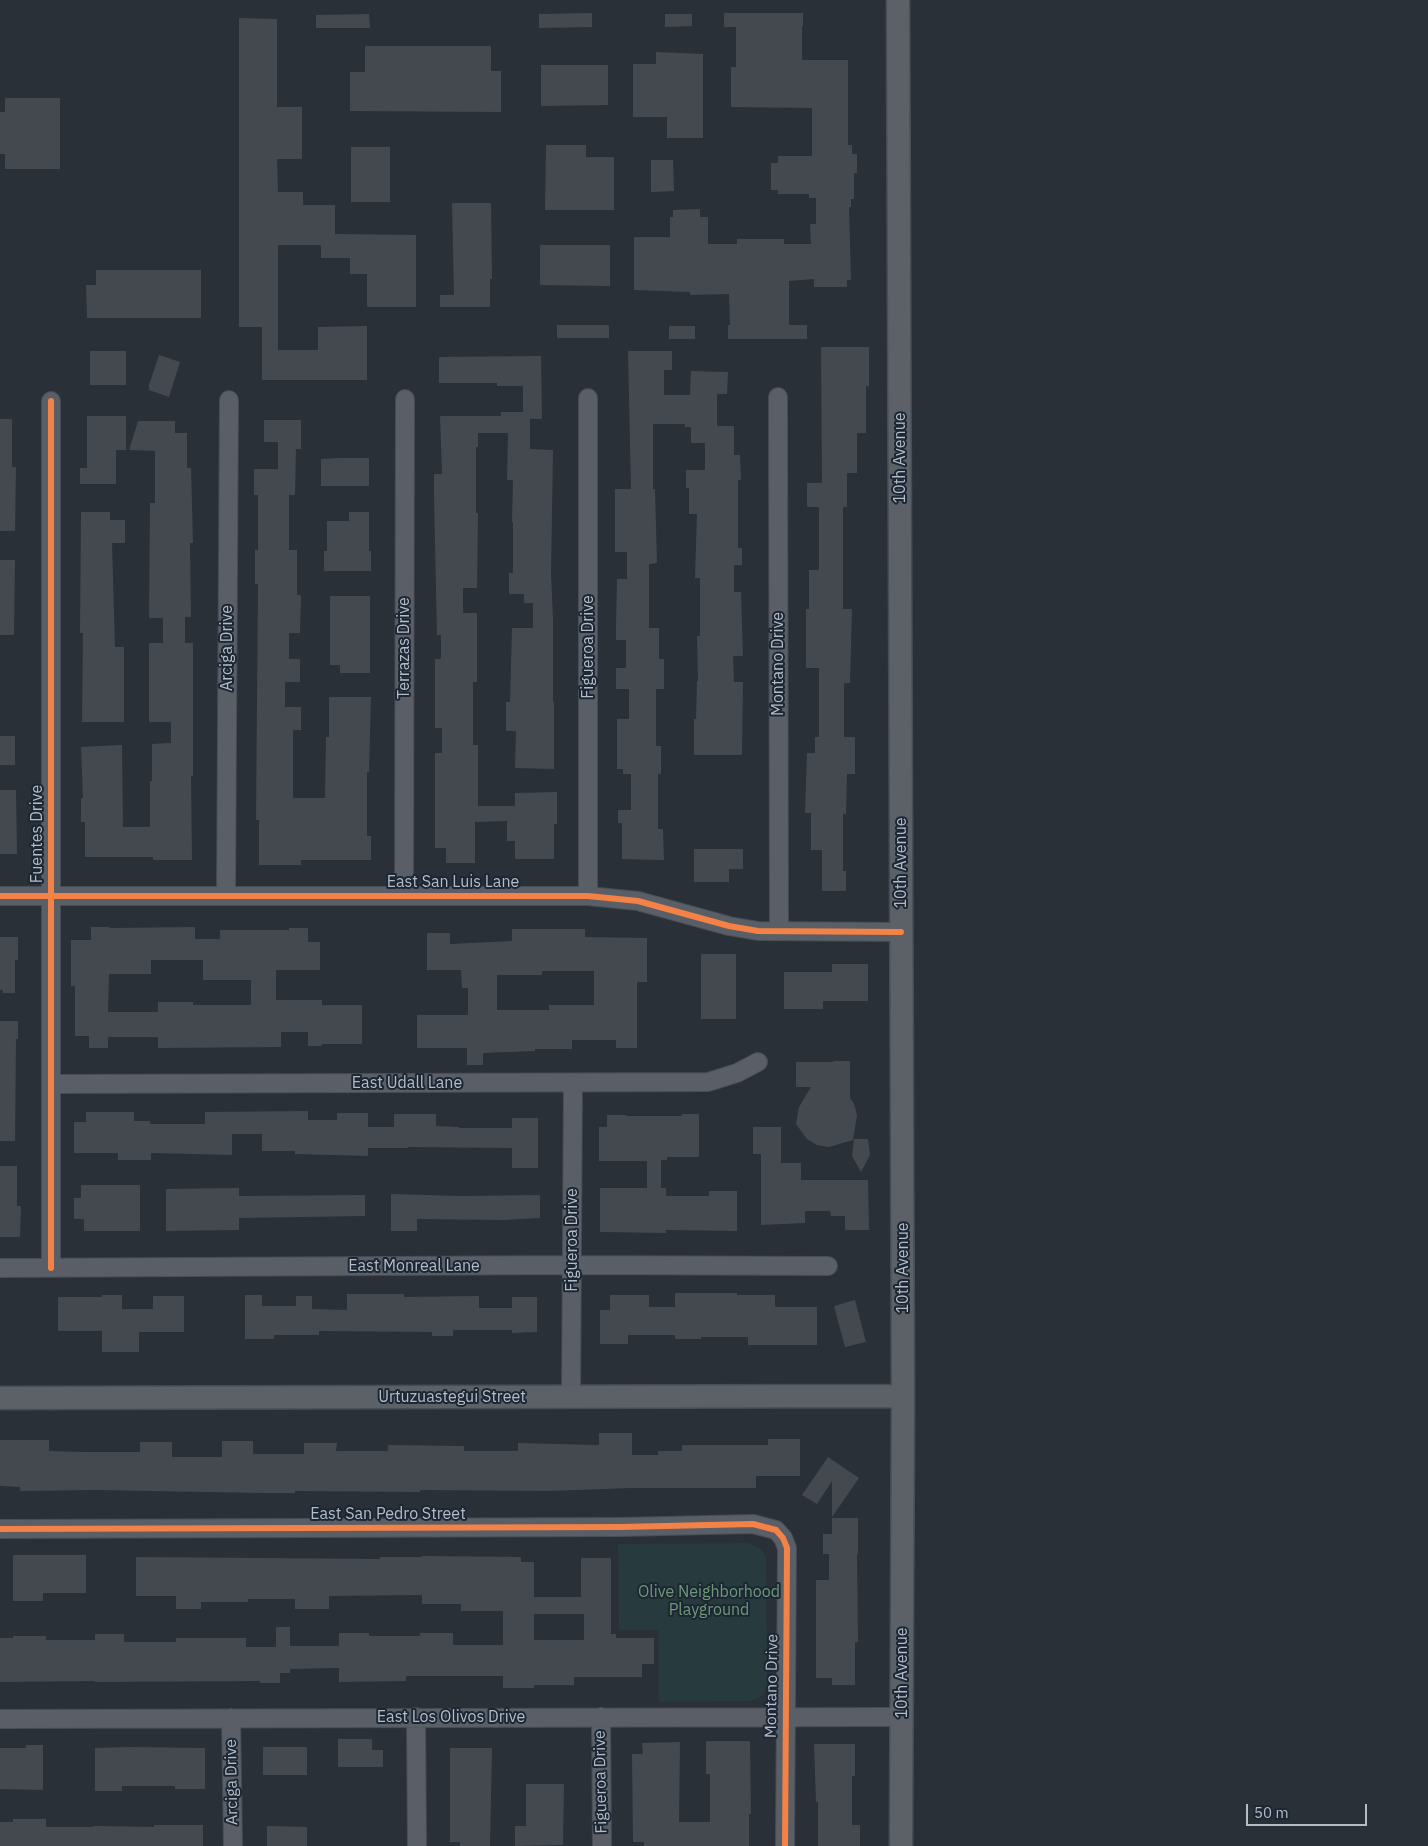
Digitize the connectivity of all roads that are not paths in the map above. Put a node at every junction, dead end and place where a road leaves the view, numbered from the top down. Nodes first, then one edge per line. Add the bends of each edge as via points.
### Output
1 (898, 0) edge
2 (778, 397) dead end
3 (588, 398) dead end
4 (405, 399) dead end
5 (229, 400) dead end
6 (51, 401) dead end
7 (0, 896) edge
8 (51, 896) junction
9 (226, 896) junction
10 (404, 896) junction
11 (588, 896) junction
12 (779, 931) junction
13 (901, 932) junction
14 (758, 1062) dead end
15 (573, 1083) junction
16 (52, 1084) junction
17 (572, 1265) junction
18 (828, 1266) dead end
19 (0, 1268) edge
20 (51, 1268) junction
21 (903, 1396) junction
22 (571, 1397) junction
23 (0, 1398) edge
24 (0, 1530) edge
25 (776, 1530) joint
26 (601, 1717) junction
27 (785, 1717) junction
28 (902, 1717) junction
29 (231, 1718) junction
30 (416, 1718) junction
31 (0, 1719) edge
32 (233, 1846) edge
33 (417, 1846) edge
34 (602, 1846) edge
35 (784, 1846) edge
36 (901, 1846) edge

1 - 13 main road, 10th Avenue
2 - 12 street, Montano Drive
3 - 11 street, Figueroa Drive
4 - 10 street, Terrazas Drive
5 - 9 street, Arciga Drive
6 - 8 street, Fuentes Drive
7 - 8 street, East San Luis Lane
8 - 9 street, East San Luis Lane
8 - 16 street, Fuentes Drive
9 - 10 street, East San Luis Lane
10 - 11 street, East San Luis Lane
11 - 12 street, East San Luis Lane via 638,901 729,926
12 - 13 street, East San Luis Lane
13 - 21 main road, 10th Avenue
14 - 15 street, East Udall Lane via 708,1082
15 - 16 street, East Udall Lane
15 - 17 street, Figueroa Drive
16 - 20 street, Fuentes Drive
17 - 18 street, East Monreal Lane
17 - 20 street, East Monreal Lane
17 - 22 street, Figueroa Drive
19 - 20 street, East Monreal Lane
21 - 22 main road, Urtuzuastegui Street
21 - 28 main road, 10th Avenue
22 - 23 main road, Urtuzuastegui Street
24 - 25 street, East San Pedro Street via 753,1524
25 - 27 street, Montano Drive via 788,1548
26 - 27 street, East Los Olivos Drive
26 - 30 street, East Los Olivos Drive
26 - 34 street, Figueroa Drive
27 - 28 street, East Los Olivos Drive
27 - 35 street, Montano Drive
28 - 36 main road, 10th Avenue
29 - 30 street, East Los Olivos Drive
29 - 31 street, East Los Olivos Drive
29 - 32 street, Arciga Drive
30 - 33 street

